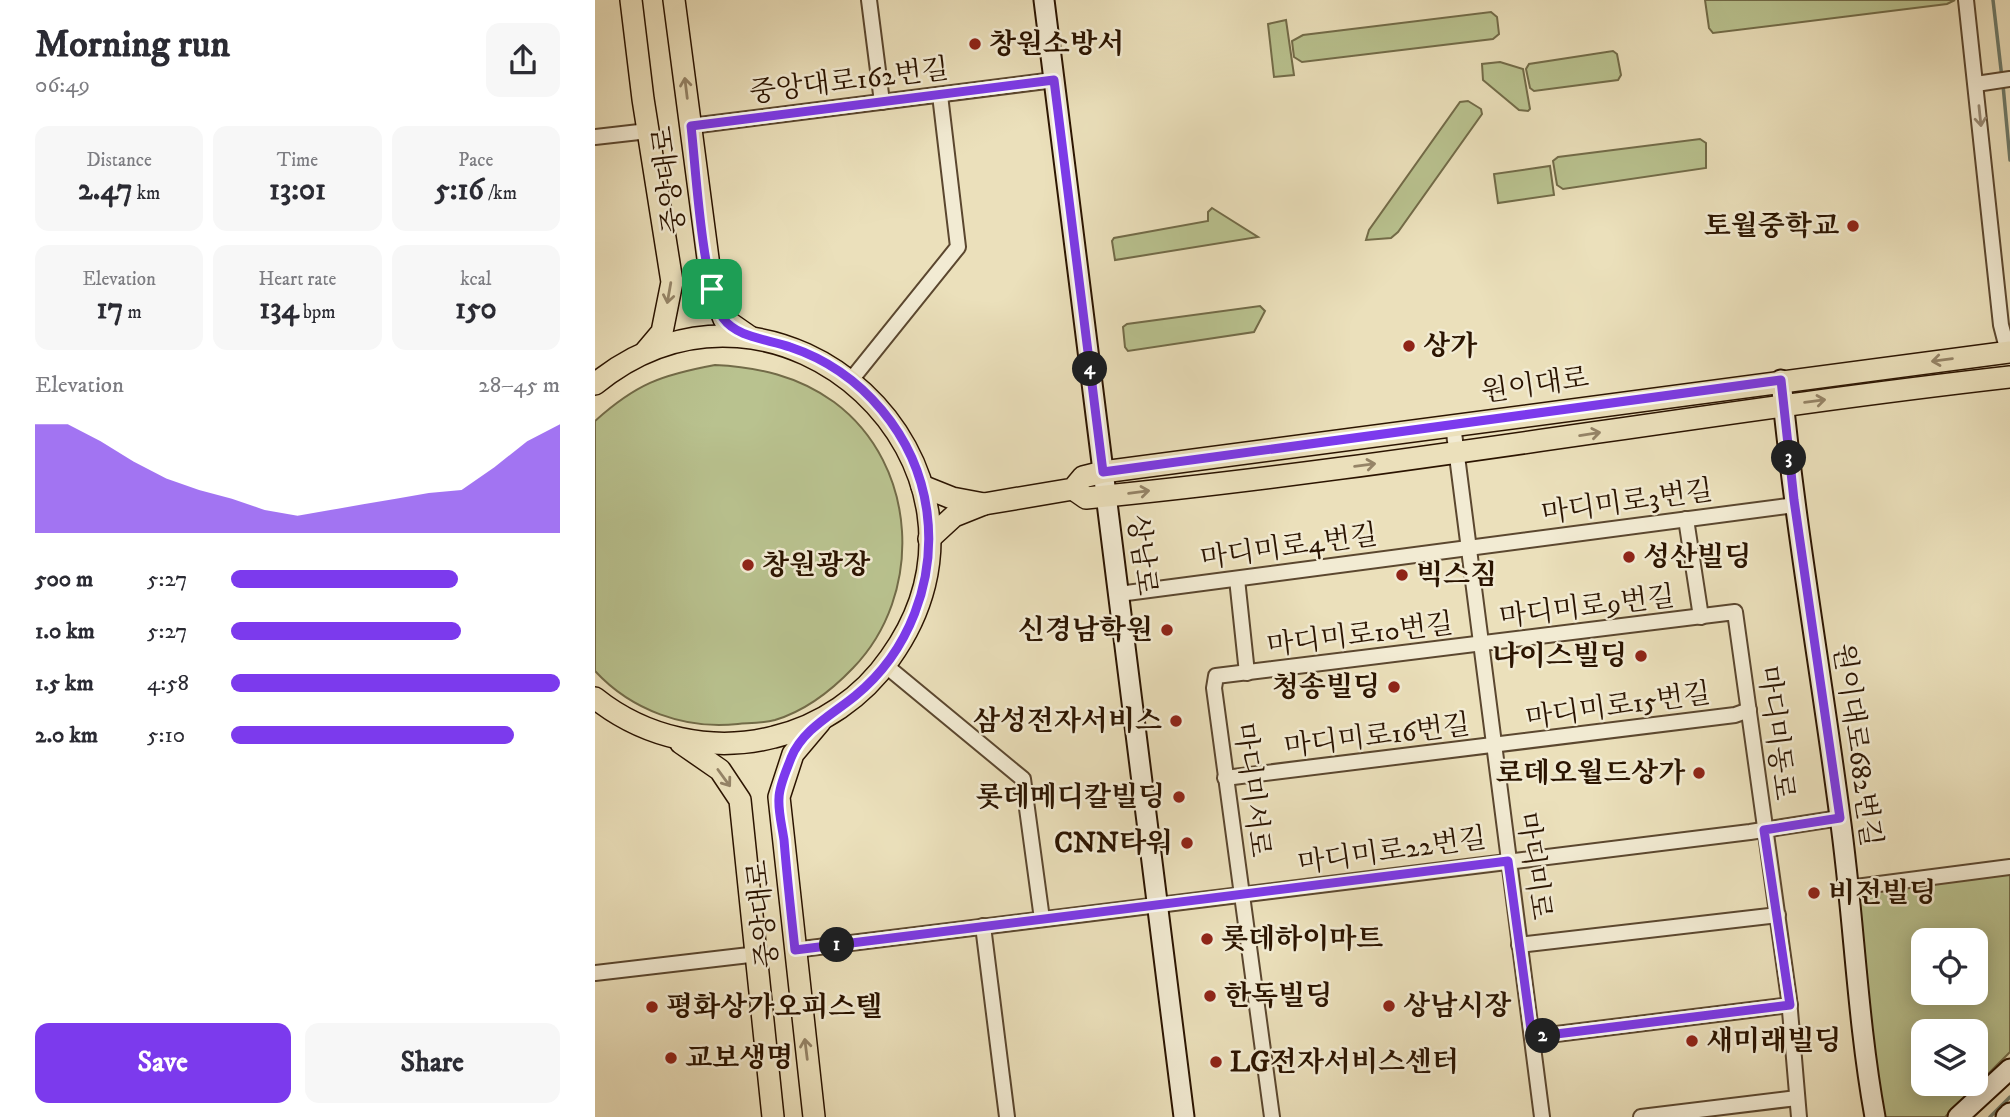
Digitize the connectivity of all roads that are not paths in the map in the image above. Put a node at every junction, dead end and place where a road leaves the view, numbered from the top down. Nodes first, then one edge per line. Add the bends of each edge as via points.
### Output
1 (632, 0) edge
2 (674, 0) edge
3 (869, 0) edge
4 (1044, 0) edge
5 (1966, 0) edge
6 (2010, 79) edge
7 (1054, 80) junction
8 (1976, 84) junction
9 (940, 94) junction
10 (882, 102) junction
11 (691, 126) junction
12 (647, 131) junction
13 (595, 137) edge
14 (664, 226) junction
15 (702, 229) junction
16 (752, 338) junction
17 (645, 353) junction
18 (2009, 354) edge
19 (2010, 377) edge
20 (851, 380) junction
21 (1781, 380) junction
22 (595, 384) edge
23 (1783, 405) junction
24 (1453, 425) junction
25 (1456, 455) junction
26 (1103, 472) junction
27 (922, 486) junction
28 (1073, 489) junction
29 (1106, 496) junction
30 (984, 504) junction
31 (1795, 505) junction
32 (1686, 519) junction
33 (929, 539) junction
34 (1467, 548) junction
35 (1237, 579) junction
36 (1119, 594) junction
37 (1701, 617) junction
38 (1479, 645) junction
39 (885, 665) junction
40 (1247, 673) junction
41 (598, 706) edge
42 (1749, 710) junction
43 (823, 718) junction
44 (673, 737) junction
45 (1493, 747) junction
46 (1225, 778) junction
47 (1840, 818) junction
48 (1764, 830) junction
49 (1508, 861) junction
50 (2010, 867) edge
51 (1848, 888) junction
52 (1240, 896) junction
53 (1158, 907) junction
54 (1778, 915) junction
55 (1042, 919) junction
56 (983, 926) junction
57 (1519, 945) junction
58 (795, 950) junction
59 (758, 954) junction
60 (595, 974) edge
61 (1790, 1005) junction
62 (1532, 1037) junction
63 (2010, 1069) edge
64 (1797, 1098) junction
65 (773, 1117) edge
66 (814, 1117) edge
67 (1007, 1117) edge
68 (1184, 1117) edge
69 (1272, 1117) edge
70 (1542, 1117) edge
71 (1641, 1117) edge
72 (1799, 1117) edge
73 (1875, 1117) edge
74 (1958, 1117) edge

1 - 12 main road, 중앙대로
11 -> 2 main road, 중앙대로
3 - 10 street
4 - 7 main road, 상남로
5 - 8 street
6 - 8 street
7 - 9 street, 중앙대로162번길
7 - 26 main road, 상남로
8 -> 18 street via 2001,326
9 - 10 street, 중앙대로162번길
9 - 20 street via 958,247
10 - 11 street, 중앙대로162번길
11 - 15 main road, 중앙대로
12 - 13 street
12 - 14 main road, 중앙대로
14 - 15 main road via 684,234
14 -> 17 main road, 중앙대로 via 671,282 662,332
15 - 16 main road, 중앙대로 via 712,289 724,319
16 - 17 main road via 697,338
16 - 20 main road via 804,352
17 - 22 main road
18 -> 21 main road, 원이대로
23 -> 19 main road, 원이대로
20 - 27 main road via 895,427
21 - 23 main road, 원이대로682번길
21 - 24 main road, 원이대로
25 -> 23 main road, 원이대로
23 - 31 main road, 원이대로682번길
24 - 25 street, 마디미로
24 - 26 main road, 원이대로
29 -> 25 main road, 원이대로
25 - 34 street, 마디미로
26 - 28 main road, 원이대로 via 1083,477
26 - 29 main road, 상남로
27 - 30 main road, 원이대로
27 - 33 main road
28 - 29 main road, 원이대로 via 1086,498
28 - 30 main road, 원이대로
29 - 36 main road, 상남로
30 - 33 main road, 원이대로 via 954,516
31 - 32 street, 마디미로3번길
31 - 47 main road, 원이대로682번길
32 - 34 street, 마디미로3번길
32 - 37 street
33 - 39 main road via 918,606
34 - 35 street, 마디미로4번길
34 - 38 street, 마디미로
35 - 36 street, 마디미로4번길
35 - 40 street
36 - 53 main road, 상남로
37 - 38 street, 마디미로9번길
37 - 42 street, 마디미동로 via 1735,612
38 - 40 street, 마디미로10번길
38 - 45 street, 마디미로
39 - 43 main road via 857,695
39 - 55 street via 1023,779
40 - 46 street, 마디미서로 via 1216,676
41 - 44 main road
42 - 45 street, 마디미로15번길
42 - 48 street, 마디미동로
43 - 44 main road via 781,736 750,742 704,743
43 - 58 main road, 중앙대로 via 793,754 779,797
44 -> 59 main road, 중앙대로 via 720,770 740,800
45 - 46 street, 마디미로16번길
45 - 49 street, 마디미로
46 - 52 street, 마디미서로
47 - 48 street, 마디미로22번길
47 - 51 main road, 원이대로682번길
48 - 49 street, 마디미로22번길
48 - 54 street, 마디미동로
49 - 52 street, 마디미로22번길
49 - 57 street, 마디미로
50 - 51 street
51 - 73 main road, 원이대로682번길
52 - 53 street, 마디미로22번길
52 - 69 street, 마디미서로
53 - 55 street, 마디미로22번길
53 - 68 main road, 상남로
54 - 57 street
54 - 61 street, 마디미동로
55 - 56 street, 마디미로22번길
56 - 58 street, 마디미로22번길
56 - 67 street
57 - 62 street, 마디미로
66 -> 58 main road, 중앙대로
59 - 60 street
59 - 65 main road, 중앙대로
61 - 62 street
61 - 64 street, 마디미동로
62 - 70 street, 마디미로
63 - 74 main road
64 - 71 street
64 - 72 street, 마디미동로

